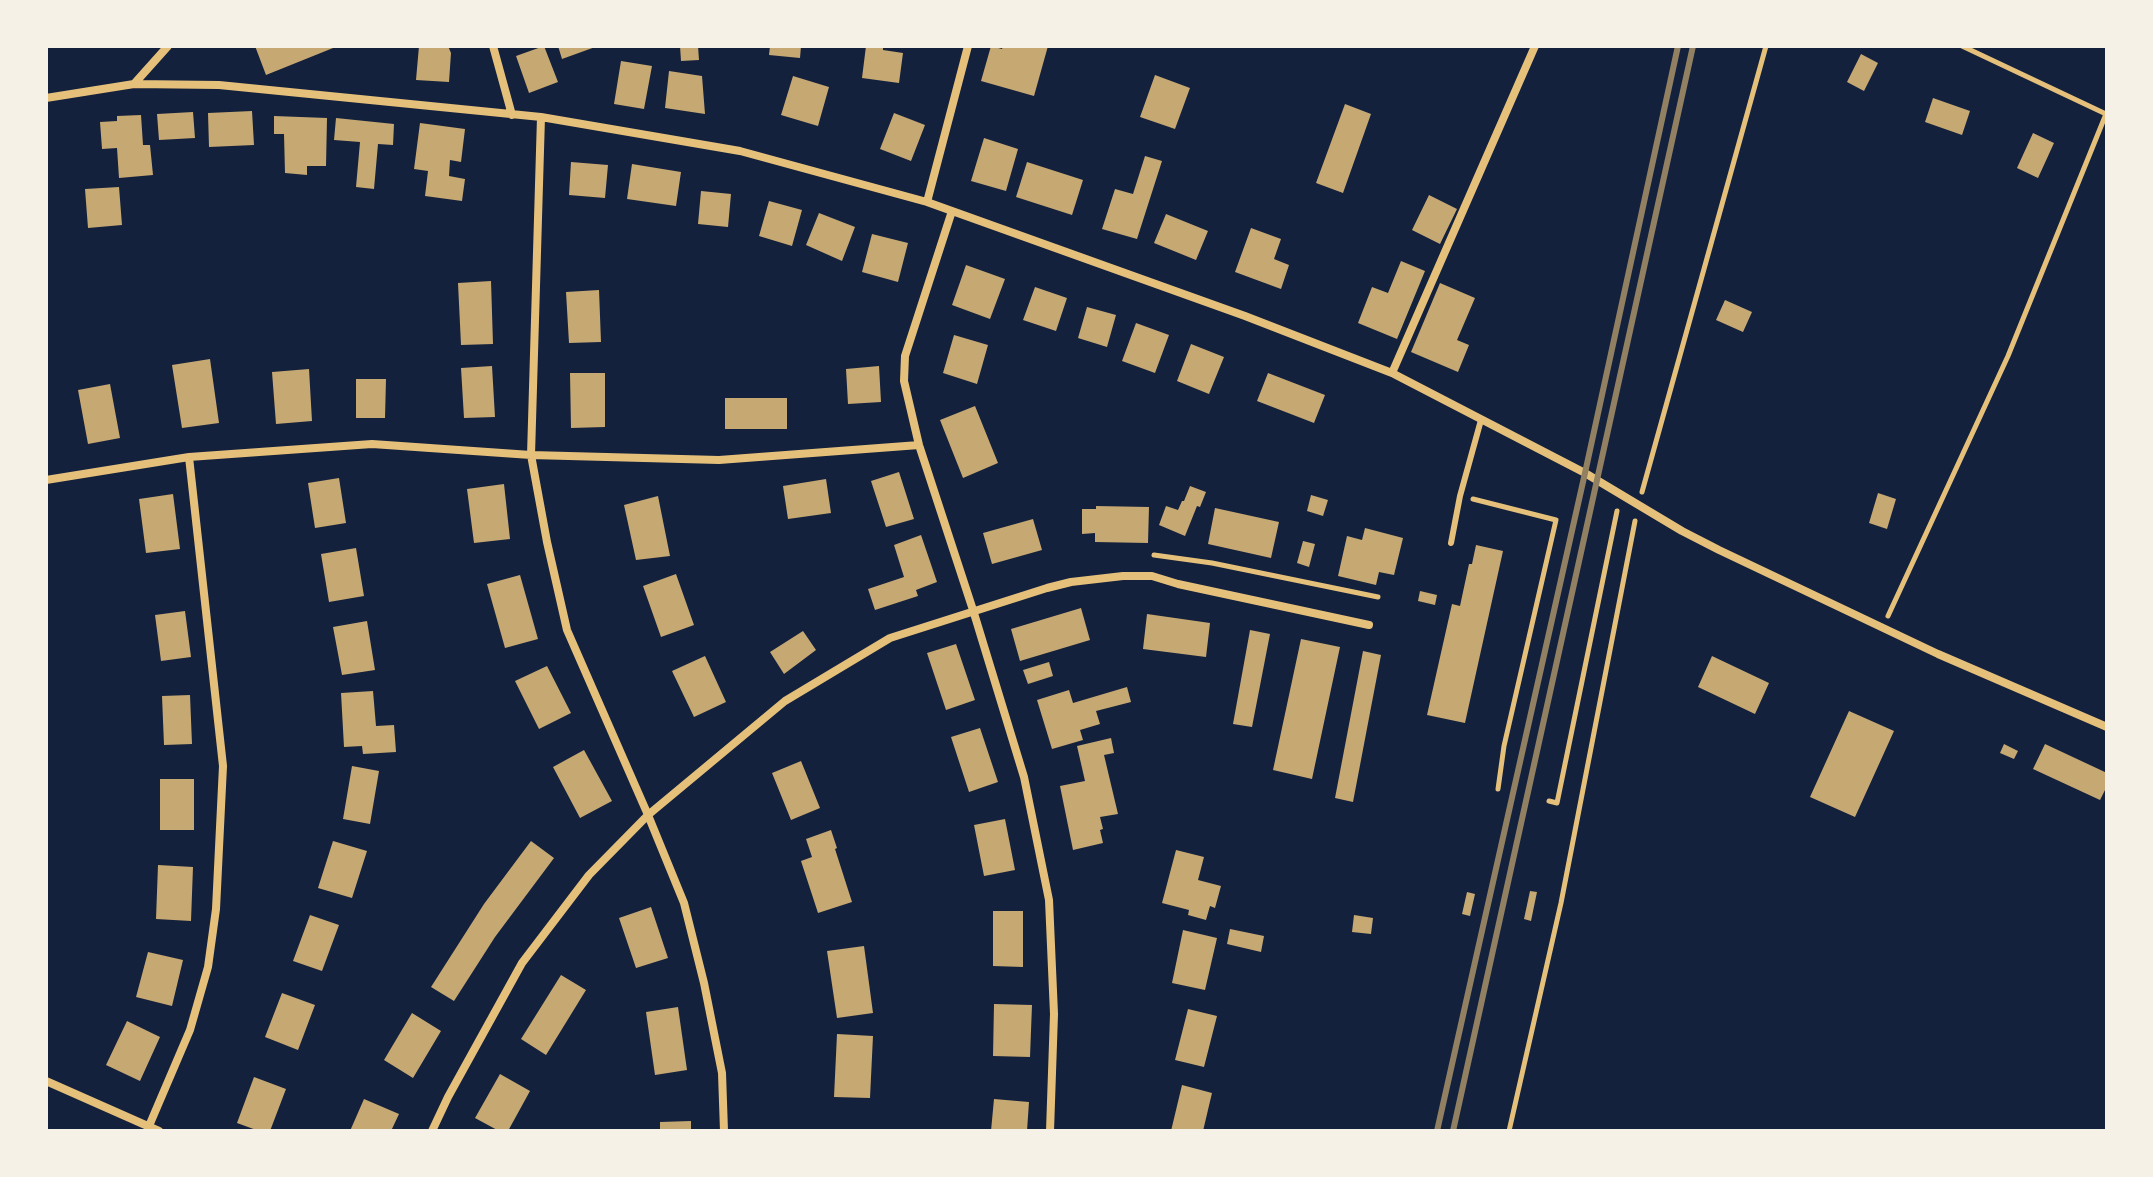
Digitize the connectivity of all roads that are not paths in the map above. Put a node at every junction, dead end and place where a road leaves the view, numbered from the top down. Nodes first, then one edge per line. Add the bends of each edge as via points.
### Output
1 (168, 46) edge
2 (493, 46) edge
3 (968, 46) edge
4 (1535, 46) edge
5 (134, 84) junction
6 (46, 98) edge
7 (512, 115) junction
8 (541, 117) junction
9 (927, 202) junction
10 (952, 211) junction
11 (1392, 373) junction
12 (1481, 420) junction
13 (919, 445) junction
14 (531, 455) junction
15 (189, 457) junction
16 (46, 480) edge
17 (1451, 543) dead end
18 (973, 610) junction
19 (1369, 625) dead end
20 (2107, 727) edge
21 (648, 815) junction
22 (46, 1081) edge
23 (149, 1126) junction
24 (159, 1131) edge
25 (432, 1131) edge
26 (724, 1131) edge
27 (1050, 1131) edge

1 - 5 street
2 - 7 street
3 - 9 street
4 - 11 street
5 - 6 street
5 - 7 street via 219,85
7 - 8 street
8 - 9 street via 740,151
8 - 14 street
9 - 10 street
10 - 11 street
10 - 13 street via 905,356 904,381
11 - 12 street
12 - 17 lane
12 - 20 street via 1719,550
13 - 14 street via 719,460
13 - 18 street
14 - 15 street via 372,444
14 - 21 street via 567,630
15 - 16 street
15 - 23 street via 223,766 217,893 208,967 190,1030
18 - 19 street via 1071,582 1152,576
18 - 21 street via 890,638 785,701
18 - 27 street via 1024,777 1049,900 1054,1014
21 - 25 street via 589,875 522,963
21 - 26 street via 684,903 704,983 722,1073
22 - 23 street
23 - 24 street

